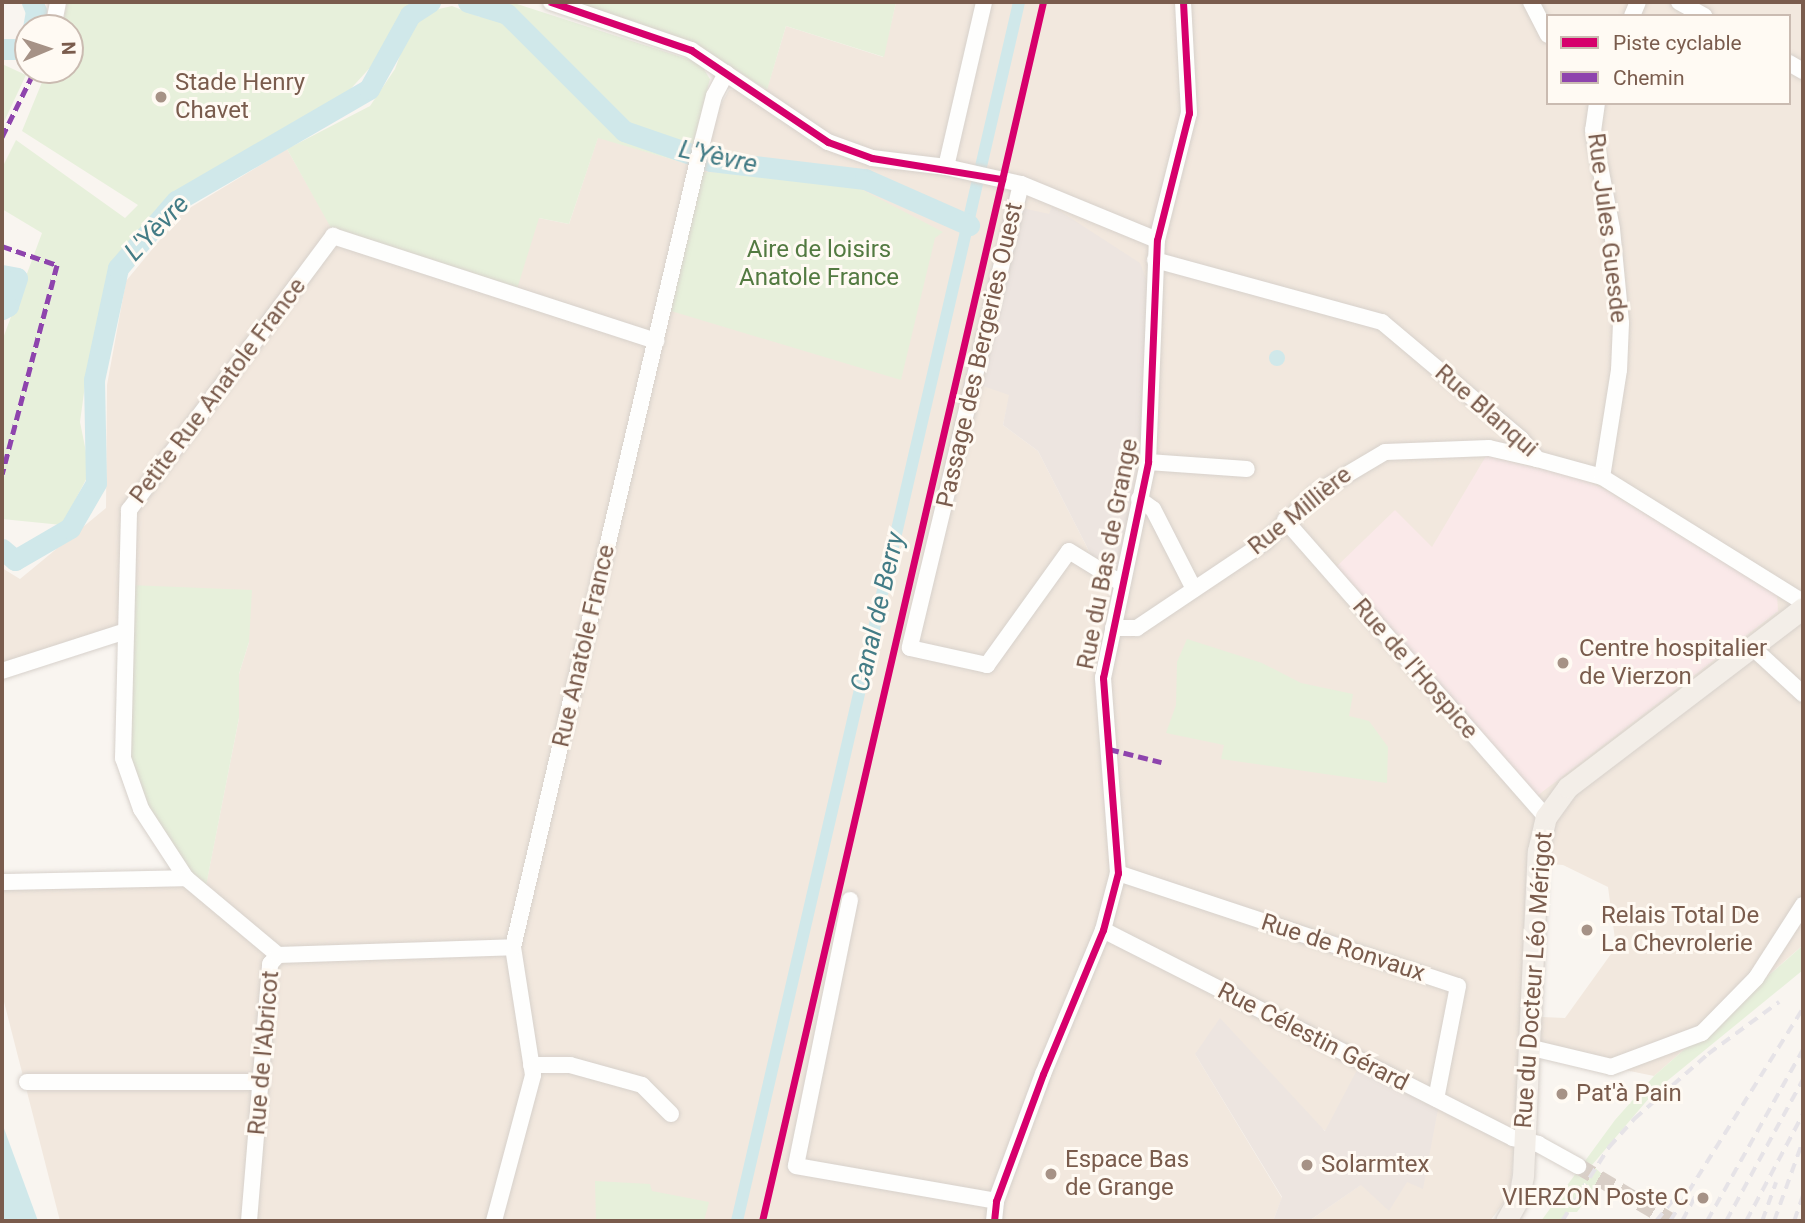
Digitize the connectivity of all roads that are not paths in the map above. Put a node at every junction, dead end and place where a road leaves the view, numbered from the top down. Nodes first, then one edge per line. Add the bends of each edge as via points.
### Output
1 (551, 2) edge
2 (984, 2) edge
3 (1183, 2) edge
4 (1531, 2) edge
5 (1679, 2) edge
6 (1700, 14) edge
7 (1546, 31) edge
8 (726, 73) junction
9 (1592, 105) edge
10 (946, 167) junction
11 (1021, 184) junction
12 (1157, 240) junction
13 (1154, 260) junction
14 (656, 341) junction
15 (1537, 459) junction
16 (1149, 462) junction
17 (1247, 470) dead end
18 (1602, 477) junction
19 (1139, 499) junction
20 (1285, 520) junction
21 (1121, 583) junction
22 (1194, 589) junction
23 (1803, 602) edge
24 (1803, 608) edge
25 (1113, 628) junction
26 (126, 631) junction
27 (1752, 647) junction
28 (2, 671) edge
29 (1803, 694) edge
30 (1546, 817) junction
31 (1118, 873) junction
32 (186, 878) junction
33 (2, 882) edge
34 (850, 900) dead end
35 (1803, 905) edge
36 (1103, 930) junction
37 (513, 947) junction
38 (278, 955) junction
39 (1528, 1047) junction
40 (531, 1065) junction
41 (27, 1082) dead end
42 (261, 1082) junction
43 (1436, 1099) junction
44 (671, 1114) dead end
45 (1524, 1141) junction
46 (1578, 1166) tunnel mouth
47 (996, 1201) junction
48 (249, 1221) edge
49 (494, 1221) edge
50 (994, 1221) edge
51 (1506, 1221) edge

1 - 8 street via 691,50
2 - 10 street
3 - 12 street, Rue du Bas de Grange via 1189,113
4 - 7 street
5 - 6 street
8 - 10 street via 828,142 872,158
8 - 14 street, Rue Anatole France via 714,96
9 - 18 street, Rue Jules Guesde via 1621,323 1619,370
10 - 11 street
11 - 12 street
11 - 21 street, Passage des Bergeries Ouest via 910,648 987,665 1069,551
12 - 13 street, Rue du Bas de Grange
13 - 15 street, Rue Blanqui via 1381,322 1521,439
13 - 16 street, Rue du Bas de Grange
14 - 26 street, Petite Rue Anatole France via 333,236 128,510
14 - 37 street, Rue Anatole France
15 - 18 street, Rue Blanqui
15 - 20 street, Rue Millière via 1489,448 1385,452 1339,478
16 - 17 street
16 - 19 street, Rue du Bas de Grange
18 - 23 street, Rue Blanqui
19 - 21 street, Rue du Bas de Grange
19 - 22 street via 1153,509
20 - 22 street, Rue Millière via 1265,542
20 - 30 street, Rue de l'Hospice
21 - 25 street, Rue du Bas de Grange
22 - 25 street, Rue Millière via 1138,628
24 - 27 main road, Rue du Docteur Léo Mérigot
25 - 31 street, Rue du Bas de Grange via 1103,697
26 - 28 street
26 - 32 street, Petite Rue Anatole France via 123,758 141,809
27 - 29 street
27 - 30 main road, Rue du Docteur Léo Mérigot via 1569,787
30 - 39 main road, Rue du Docteur Léo Mérigot via 1538,851
31 - 36 street, Rue du Bas de Grange
31 - 43 street, Rue de Ronvaux via 1458,986
32 - 33 street
32 - 38 street, Petite Rue Anatole France
34 - 47 street via 796,1166
35 - 39 street via 1756,978 1702,1033 1611,1067
36 - 43 street, Rue Célestin Gérard
36 - 47 street, Rue du Bas de Grange
37 - 38 street, Rue de l'Abricot
37 - 40 street, Rue Anatole France
38 - 42 street, Rue de l'Abricot via 270,964
39 - 45 main road, Rue du Docteur Léo Mérigot
40 - 44 street via 570,1065 642,1085
40 - 49 street, Rue Anatole France via 533,1075
41 - 42 street
42 - 48 street, Rue de l'Abricot
43 - 45 street, Rue Célestin Gérard
45 - 46 street, Rue Célestin Gérard
45 - 51 main road, Rue du Docteur Léo Mérigot via 1521,1191
47 - 50 street, Rue du Bas de Grange

